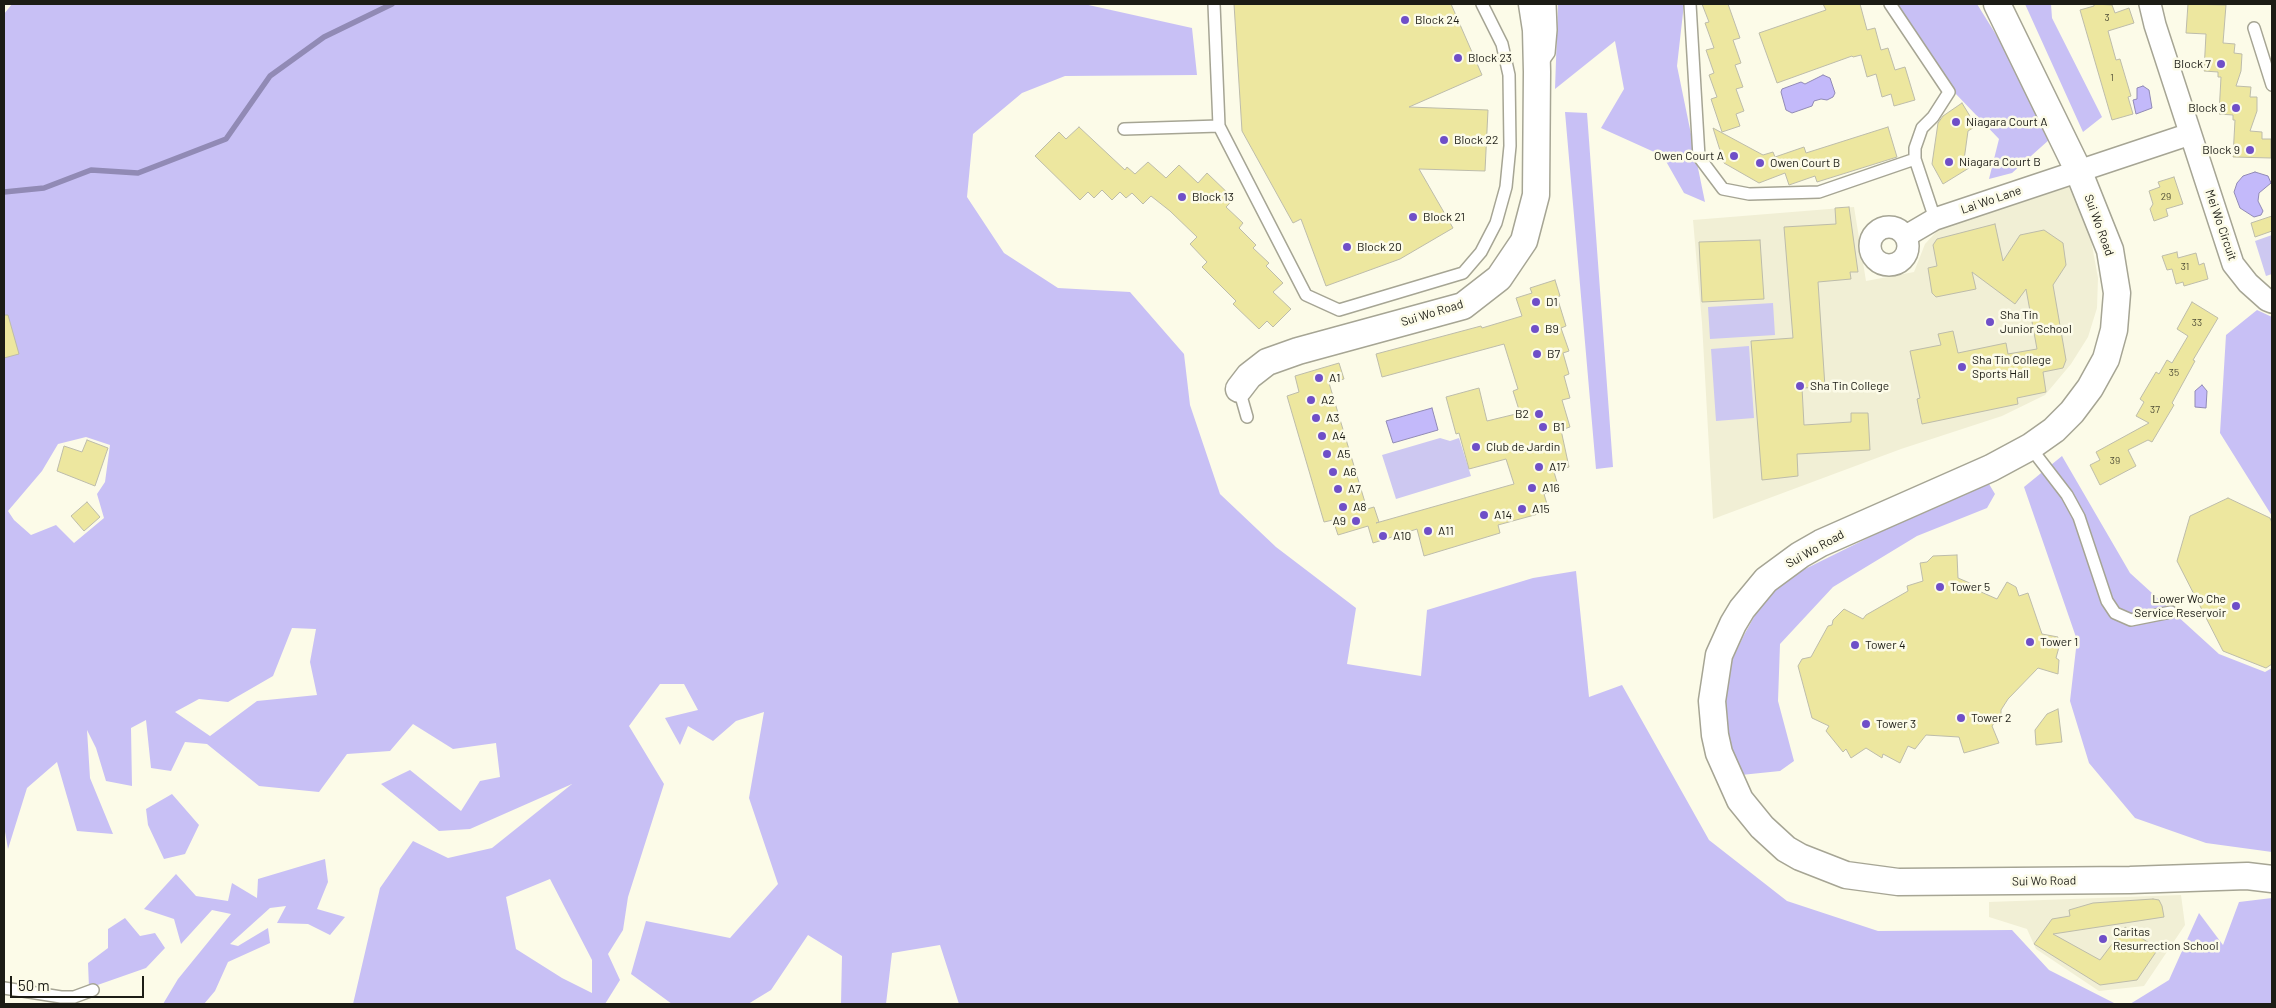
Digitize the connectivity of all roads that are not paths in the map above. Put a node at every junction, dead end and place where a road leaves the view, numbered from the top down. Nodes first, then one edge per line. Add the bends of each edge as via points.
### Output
1 (1214, 4) edge
2 (1482, 4) edge
3 (1532, 4) edge
4 (1550, 4) edge
5 (1690, 4) edge
6 (1890, 4) edge
7 (1997, 4) edge
8 (2150, 4) edge
9 (2254, 28) dead end
10 (1537, 72) junction
11 (2272, 85) edge
12 (1219, 126) junction
13 (1124, 129) dead end
14 (2190, 134) junction
15 (1915, 159) junction
16 (2078, 170) junction
17 (1935, 219) junction
18 (1906, 236) dead end
19 (2272, 302) edge
20 (1239, 389) joint
21 (1248, 417) dead end
22 (2030, 447) junction
23 (2171, 612) dead end
24 (2272, 879) edge
25 (4, 988) edge
26 (93, 990) dead end

1 - 12 lane
2 - 12 lane via 1502,44 1509,75 1510,146 1506,187 1496,223 1481,252 1463,273 1339,310 1306,295
3 - 10 street, Sui Wo Road
4 - 10 lane via 1549,53
5 - 15 lane via 1699,157 1723,189 1749,194 1819,192
6 - 15 lane via 1949,92 1922,128 1914,148
7 - 16 street, Sui Wo Road
8 - 14 street, Mei Wo Circuit
9 - 11 lane
10 - 20 street, Sui Wo Road via 1536,195 1524,241 1499,278 1463,306 1267,362
12 - 13 lane
14 - 16 street
14 - 19 street, Mei Wo Circuit via 2233,264 2248,283
15 - 17 lane
16 - 17 street, Lai Wo Lane
16 - 22 street, Sui Wo Road via 2110,250 2117,293 2114,330 2106,359 2081,401 2054,430
17 - 18 street, Lai Wo Lane
20 - 21 lane
22 - 23 lane via 2067,495 2079,517 2107,601 2115,613 2131,620
22 - 24 street, Sui Wo Road via 1991,468 1822,543 1780,568 1752,595 1722,648 1712,701 1719,753 1740,800 1786,849 1830,870 1870,879 1959,882 2247,876
25 - 26 lane via 61,997 74,997

